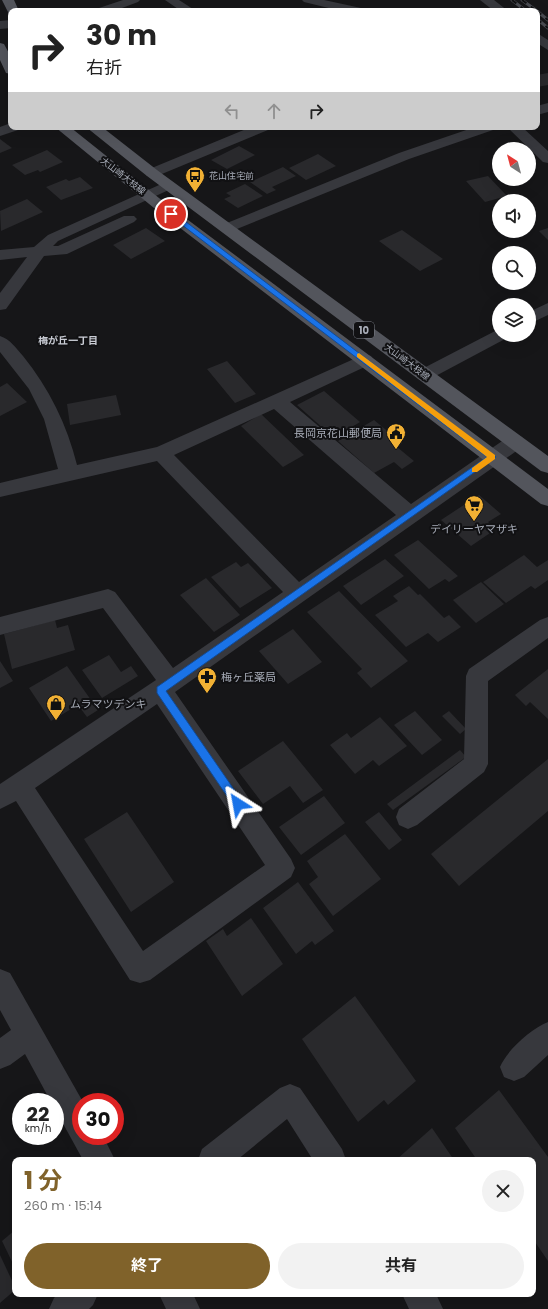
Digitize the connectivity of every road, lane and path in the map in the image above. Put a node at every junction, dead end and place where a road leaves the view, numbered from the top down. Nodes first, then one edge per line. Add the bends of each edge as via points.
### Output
1 (134, 0) edge
2 (171, 0) edge
3 (308, 0) edge
4 (486, 0) edge
5 (111, 8) edge
6 (185, 8) edge
7 (344, 8) edge
8 (498, 8) edge
9 (540, 39) edge
10 (548, 46) edge
11 (0, 47) edge
12 (8, 64) edge
13 (66, 130) edge
14 (97, 130) edge
15 (256, 130) edge
16 (479, 130) edge
17 (517, 130) edge
18 (548, 159) edge
19 (152, 173) junction
20 (174, 189) junction
21 (153, 200) junction
22 (227, 228) junction
23 (39, 251) junction
24 (0, 255) edge
25 (0, 305) edge
26 (548, 308) edge
27 (536, 315) edge
28 (492, 339) edge
29 (0, 342) edge
30 (365, 360) junction
31 (424, 375) junction
32 (277, 401) junction
33 (515, 442) junction
34 (161, 453) junction
35 (492, 457) junction
36 (546, 462) edge
37 (69, 474) junction
38 (0, 490) edge
39 (548, 499) edge
40 (410, 515) junction
41 (298, 594) junction
42 (0, 626) edge
43 (548, 626) edge
44 (165, 686) junction
45 (10, 791) edge
46 (408, 817) dead end
47 (0, 983) edge
48 (29, 1034) junction
49 (548, 1036) edge
50 (0, 1055) edge
51 (514, 1067) dead end
52 (72, 1111) edge
53 (91, 1145) edge
54 (98, 1157) edge
55 (217, 1157) edge
56 (329, 1157) edge
57 (79, 1297) edge
58 (177, 1297) edge
59 (420, 1297) edge
60 (65, 1309) edge
61 (184, 1309) edge
62 (427, 1309) edge

1 - 5 street
2 - 6 street
3 - 7 street
4 - 8 street
9 - 10 street
11 - 12 main road
13 - 21 main road, 大山崎大枝線 / 10
14 - 19 main road, 大山崎大枝線 / 10
15 - 19 street
16 - 22 street via 404,156
17 - 18 street
19 - 20 main road, 大山崎大枝線 / 10
20 - 21 street
20 - 22 main road, 大山崎大枝線 / 10
21 - 23 street via 61,251
21 - 30 main road, 大山崎大枝線 / 10
22 - 31 main road, 大山崎大枝線 / 10
23 - 24 street
23 - 25 street
26 - 27 street
28 - 31 street
29 - 37 street via 27,372 50,409 62,440
30 - 32 street
30 - 35 main road, 大山崎大枝線 / 10
31 - 33 main road, 大山崎大枝線 / 10
32 - 34 street
32 - 40 street
33 - 35 street
33 - 36 main road, 大山崎大枝線 / 10
34 - 37 street
34 - 41 street
35 - 39 main road, 大山崎大枝線 / 10
35 - 40 street
37 - 38 street
40 - 41 street
41 - 44 street
42 - 44 street via 108,598
43 - 46 street via 477,676 476,764
44 - 45 street
44 - 45 street via 282,868 140,970
47 - 48 street
48 - 50 street
48 - 52 street
49 - 51 street
53 - 54 street
55 - 56 street via 290,1098
57 - 60 street
58 - 61 street
59 - 62 street

